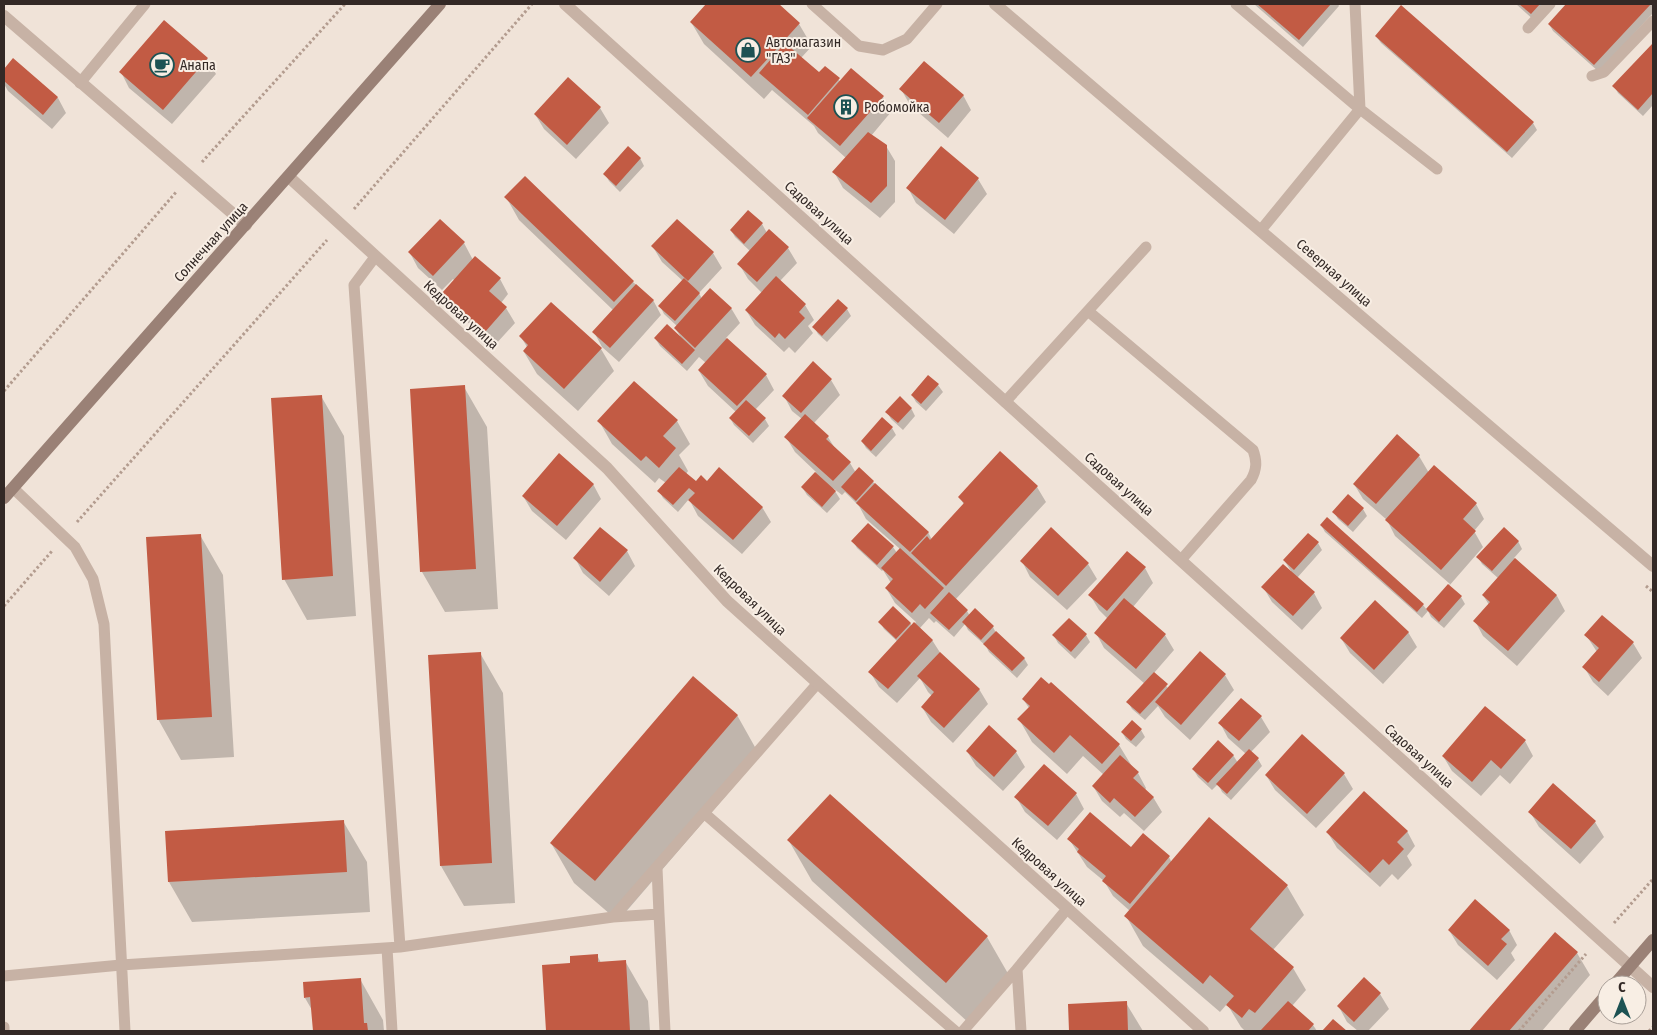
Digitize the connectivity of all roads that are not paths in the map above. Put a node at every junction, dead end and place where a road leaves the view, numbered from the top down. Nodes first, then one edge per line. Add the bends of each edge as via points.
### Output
1 (145, 4) edge
2 (440, 4) edge
3 (565, 4) edge
4 (812, 4) edge
5 (937, 4) edge
6 (995, 4) edge
7 (1236, 4) edge
8 (1355, 4) edge
9 (1550, 4) edge
10 (4, 16) edge
11 (1653, 21) edge
12 (1528, 28) dead end
13 (1592, 76) dead end
14 (80, 83) junction
15 (1360, 109) junction
16 (1437, 168) dead end
17 (289, 176) junction
18 (246, 225) junction
19 (1261, 230) junction
20 (1146, 247) dead end
21 (375, 257) junction
22 (1088, 311) junction
23 (1005, 402) junction
24 (13, 488) junction
25 (4, 498) edge
26 (1181, 560) junction
27 (1653, 566) edge
28 (817, 684) junction
29 (704, 813) junction
30 (657, 868) junction
31 (1067, 909) junction
32 (659, 914) junction
33 (613, 917) junction
34 (1653, 940) edge
35 (400, 947) junction
36 (387, 948) junction
37 (121, 965) junction
38 (1630, 967) junction
39 (1017, 969) junction
40 (1623, 975) edge
41 (4, 976) edge
42 (1653, 987) edge
43 (1597, 1005) edge
44 (4, 1027) edge
45 (4, 1031) edge
46 (124, 1031) edge
47 (392, 1031) edge
48 (665, 1031) edge
49 (955, 1031) edge
50 (963, 1031) edge
51 (1021, 1031) edge
52 (1203, 1031) edge
53 (1574, 1031) edge

1 - 14 lane
2 - 17 street, Солнечная улица
3 - 23 street, Садовая улица
4 - 5 lane via 859,46 883,50 907,39
6 - 19 street, Северная улица
7 - 15 lane
8 - 15 lane
9 - 12 lane
10 - 14 street
11 - 13 lane via 1604,72
14 - 18 street
15 - 16 lane
15 - 19 lane
17 - 18 street, Солнечная улица
17 - 21 street, Кедровая улица
18 - 24 street, Солнечная улица
19 - 27 street, Северная улица
20 - 22 lane
21 - 28 street, Кедровая улица via 607,468 727,601
21 - 35 lane via 354,284
22 - 23 lane
22 - 26 lane via 1253,450 1257,459 1256,472 1251,480
23 - 26 street, Садовая улица
24 - 25 street, Солнечная улица
24 - 37 lane via 75,547 92,579 104,624
26 - 38 street, Садовая улица
28 - 29 lane
28 - 31 street, Кедровая улица
29 - 30 lane
29 - 49 lane
30 - 32 lane
30 - 33 lane
31 - 39 lane
31 - 52 street, Кедровая улица
32 - 33 lane
32 - 48 lane
33 - 35 lane
34 - 38 street
35 - 36 lane
36 - 37 lane
36 - 47 lane
37 - 41 lane
37 - 46 lane
38 - 40 street
38 - 42 street, Садовая улица
39 - 50 lane
39 - 51 lane
43 - 53 street
44 - 45 lane

